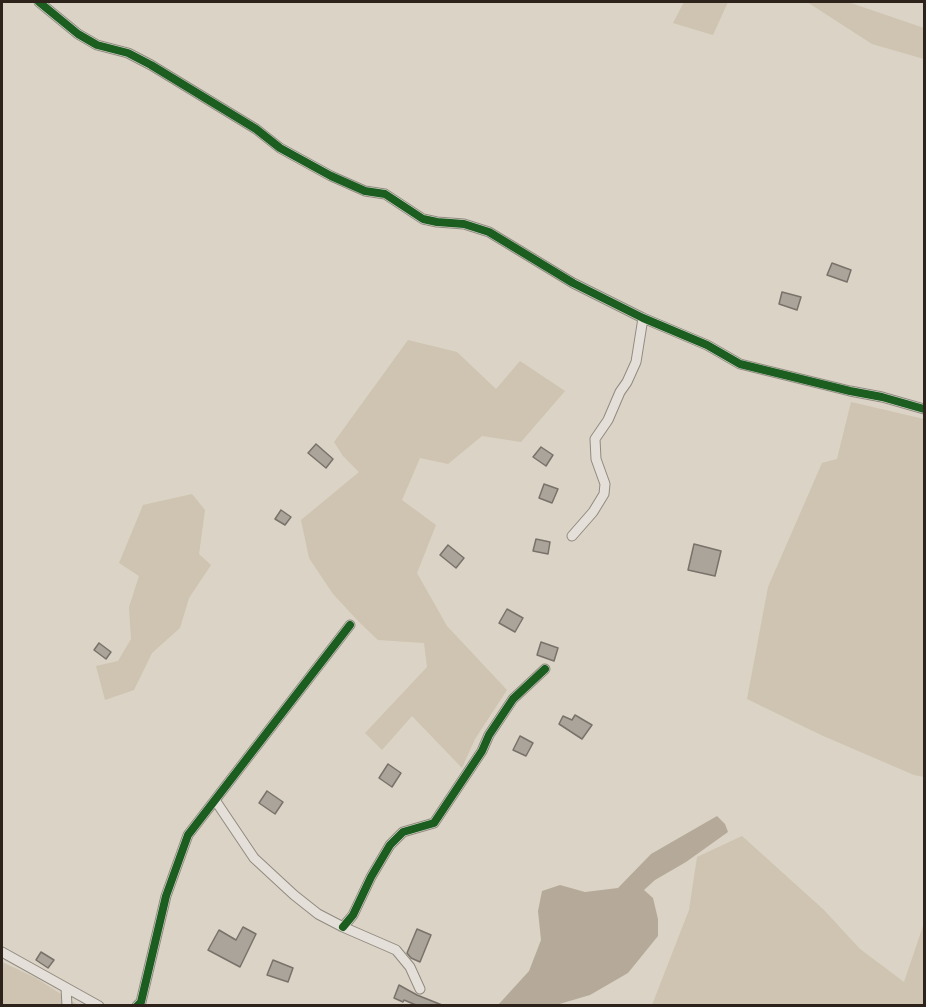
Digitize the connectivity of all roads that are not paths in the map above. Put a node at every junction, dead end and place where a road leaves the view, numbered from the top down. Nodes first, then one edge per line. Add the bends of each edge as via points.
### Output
1 (39, 2) edge
2 (643, 318) junction
3 (924, 409) edge
4 (572, 536) dead end
5 (350, 625) dead end
6 (545, 669) dead end
7 (214, 800) junction
8 (344, 927) junction
9 (2, 952) edge
10 (66, 988) junction
11 (420, 989) dead end
12 (68, 1005) edge
13 (99, 1005) edge
14 (137, 1005) edge

1 - 2 street via 78,34 159,70 331,176 365,191 385,194 423,219 464,224 489,232 573,283
2 - 3 street via 707,345 740,364
2 - 4 street via 636,362 595,439 604,494
5 - 7 street
6 - 8 street via 513,699 434,823 403,832 390,845
7 - 8 street via 254,858 318,914
7 - 14 street via 188,835 166,896 141,1002
8 - 11 street via 396,950 410,967
9 - 10 street
10 - 12 street
10 - 13 street

